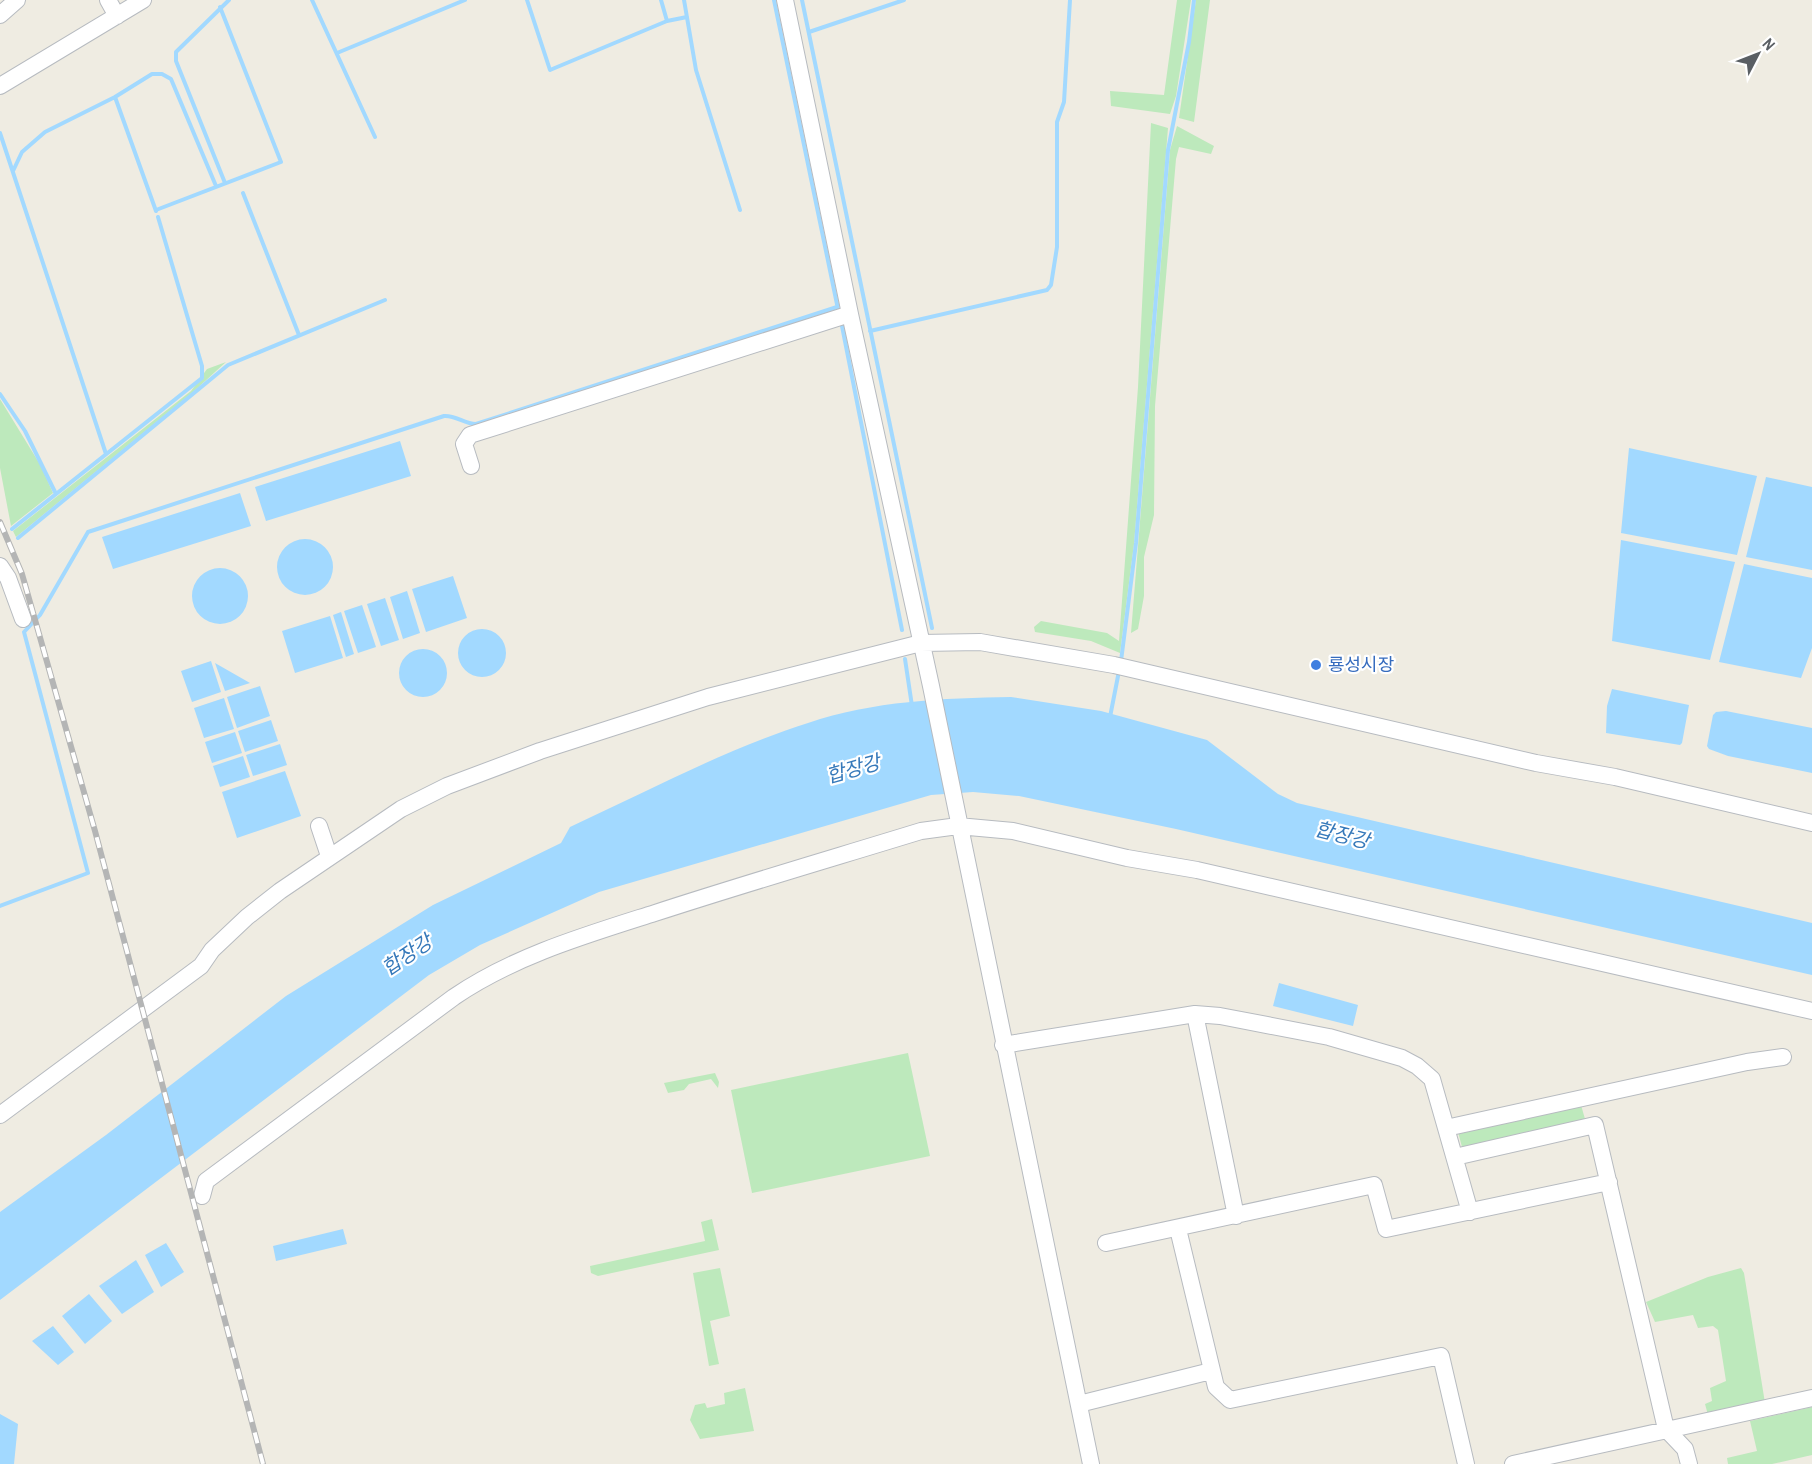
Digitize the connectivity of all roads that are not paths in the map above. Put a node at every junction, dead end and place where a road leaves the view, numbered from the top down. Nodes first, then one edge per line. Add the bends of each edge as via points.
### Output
1 (17, 0) edge
2 (108, 0) edge
3 (143, 0) edge
4 (785, 0) edge
5 (0, 15) edge
6 (117, 16) junction
7 (0, 86) edge
8 (850, 314) junction
9 (471, 466) dead end
10 (0, 566) edge
11 (23, 619) dead end
12 (921, 643) junction
13 (957, 820) junction
14 (1812, 823) edge
15 (319, 826) dead end
16 (329, 856) junction
17 (1812, 1011) edge
18 (1195, 1014) junction
19 (1003, 1045) junction
20 (1783, 1057) dead end
21 (1589, 1098) junction
22 (0, 1115) edge
23 (1595, 1125) junction
24 (1446, 1128) junction
25 (1455, 1157) junction
26 (1609, 1182) junction
27 (202, 1196) dead end
28 (1470, 1212) junction
29 (1236, 1216) junction
30 (1178, 1229) junction
31 (1106, 1243) dead end
32 (1211, 1371) junction
33 (1812, 1398) edge
34 (1078, 1404) junction
35 (1666, 1429) junction
36 (1091, 1464) edge
37 (1466, 1464) edge
38 (1513, 1464) edge
39 (1689, 1464) edge

1 - 5 street
2 - 6 street
3 - 6 street
4 - 8 street
6 - 7 street
8 - 9 street via 470,435 464,444
8 - 12 street
10 - 11 street
12 - 13 street
12 - 14 street via 980,642 1114,665
12 - 16 street via 708,697 511,761 401,809
13 - 17 street via 1197,870
13 - 19 street
13 - 27 street via 706,896 534,954 492,974 454,997 206,1181
15 - 16 street
16 - 22 street via 247,917 201,966
18 - 19 street
18 - 24 street via 1329,1037 1402,1058 1432,1079
18 - 29 street
19 - 34 street
20 - 21 street
21 - 23 street
21 - 24 street
23 - 25 street
23 - 26 street
24 - 25 street
25 - 28 street
26 - 28 street
26 - 35 street
28 - 29 street via 1386,1229 1374,1185
29 - 30 street
30 - 31 street
30 - 32 street
32 - 34 street
32 - 37 street via 1216,1387 1230,1400 1441,1356
33 - 35 street
34 - 36 street
35 - 38 street
35 - 39 street via 1685,1449

